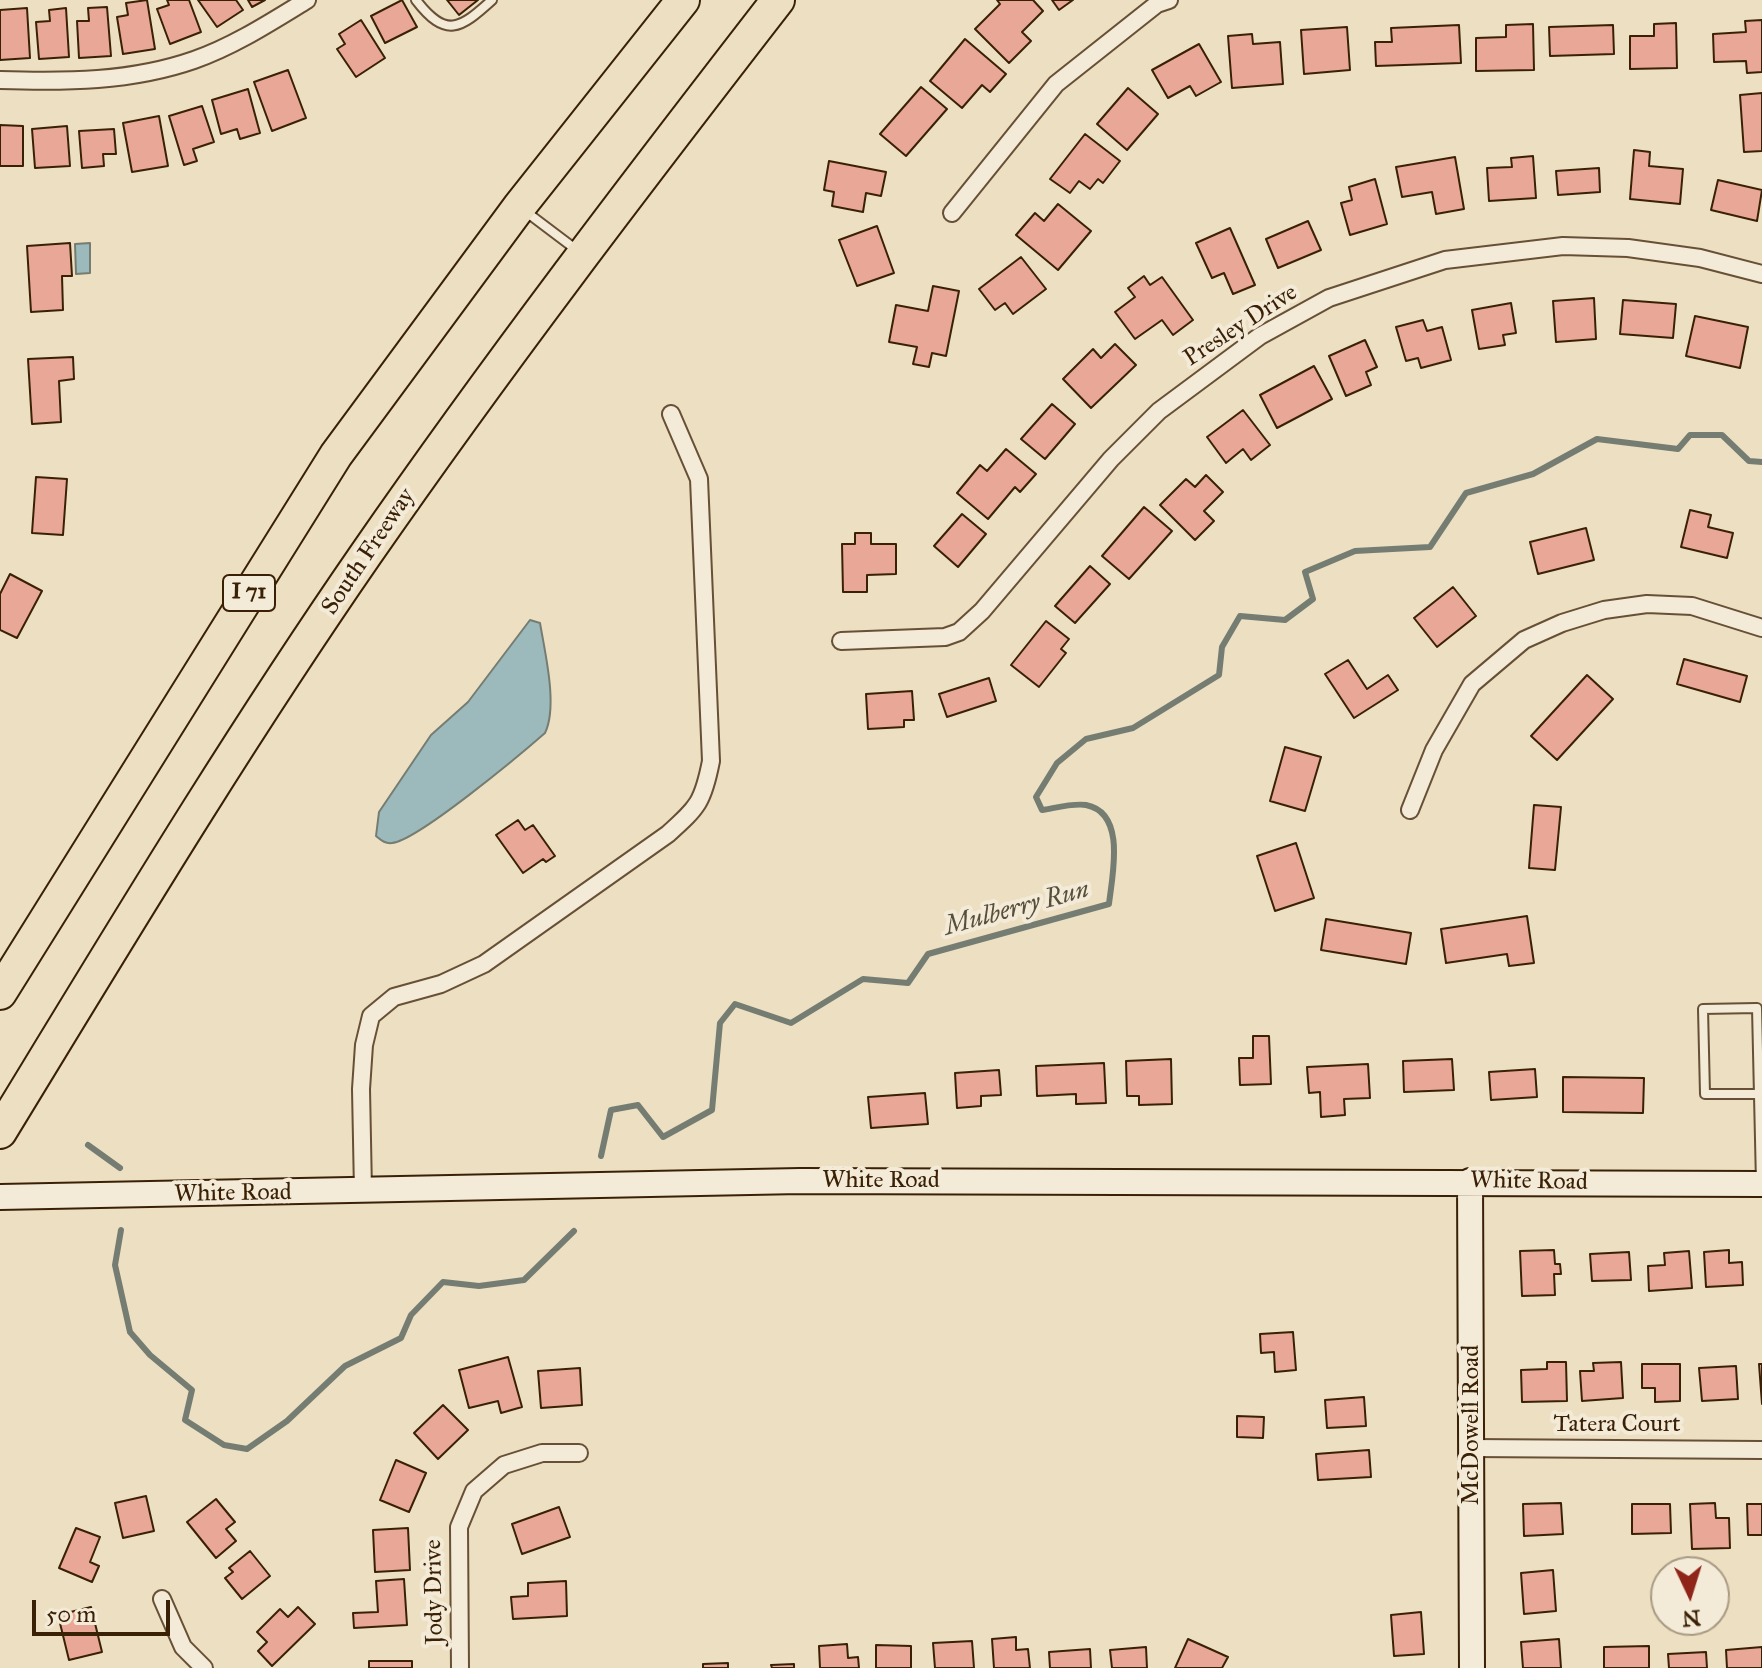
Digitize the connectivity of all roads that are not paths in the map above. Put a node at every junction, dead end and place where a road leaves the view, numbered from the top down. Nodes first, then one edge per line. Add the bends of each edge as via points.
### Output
1 (307, 0) edge
2 (416, 0) edge
3 (492, 0) edge
4 (683, 0) edge
5 (778, 0) edge
6 (1169, 0) edge
7 (0, 80) edge
8 (519, 207) junction
9 (952, 213) dead end
10 (582, 254) junction
11 (1762, 274) edge
12 (671, 414) dead end
13 (1762, 628) edge
14 (841, 641) dead end
15 (1410, 810) dead end
16 (0, 993) edge
17 (1759, 1094) junction
18 (0, 1132) edge
19 (1470, 1181) junction
20 (1761, 1184) edge
21 (363, 1191) junction
22 (0, 1197) edge
23 (1472, 1448) junction
24 (1762, 1450) edge
25 (579, 1453) dead end
26 (162, 1599) dead end
27 (204, 1668) edge
28 (460, 1668) edge
29 (1472, 1668) edge

1 - 7 street via 193,61 108,78
2 - 3 lane via 435,22 454,26 465,24
4 - 8 highway, I 71
5 - 10 highway, South Freeway
6 - 9 street via 1056,84
8 - 10 lane
8 - 16 highway, I 71 via 336,455
10 - 18 highway, South Freeway via 373,544 215,781
11 - 14 street, Presley Drive via 1700,258 1563,246 1445,260 1329,298 1260,336 1159,411 959,632 929,639
12 - 21 street via 699,479 711,761 705,794 668,834 484,964 394,997 371,1016 361,1089
13 - 15 street via 1692,606 1647,604 1604,610 1524,640 1472,684 1434,750
17 - 17 lane via 1757,1008 1703,1009 1705,1094
17 - 20 lane
19 - 20 street, White Road
19 - 21 street, White Road via 800,1181
19 - 23 street, McDowell Road
21 - 22 street, White Road
23 - 24 street, Tatera Court
23 - 29 street, McDowell Road
25 - 28 street, Jody Drive via 542,1453 504,1465 474,1491 459,1527
26 - 27 street via 183,1647

